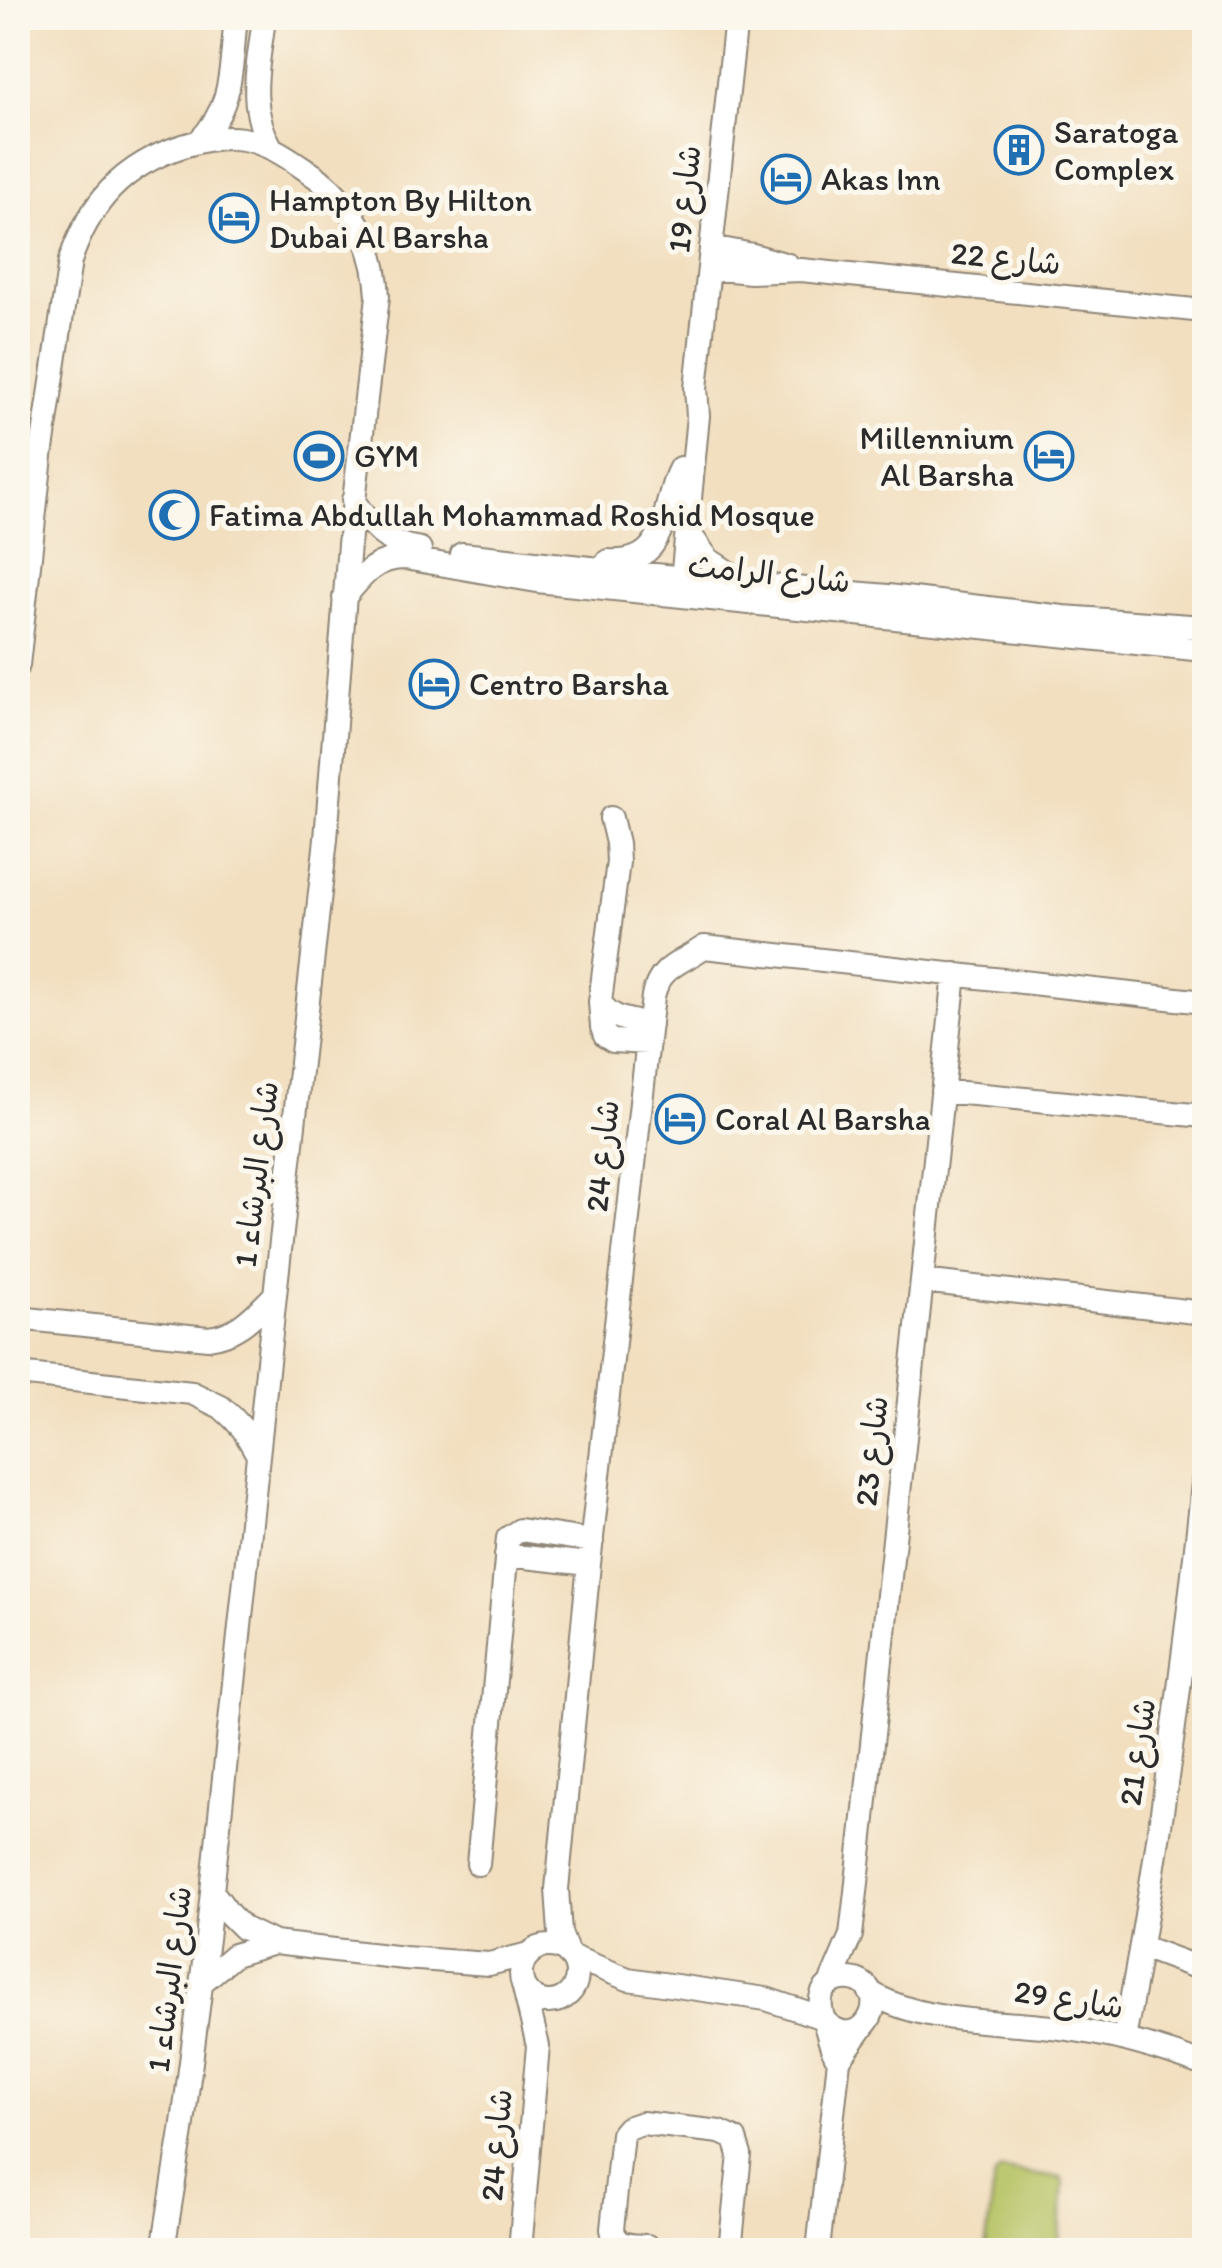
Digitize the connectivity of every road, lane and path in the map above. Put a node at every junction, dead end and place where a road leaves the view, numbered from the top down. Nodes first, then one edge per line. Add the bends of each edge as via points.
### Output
1 (236, 18) edge
2 (264, 18) edge
3 (736, 18) edge
4 (198, 142) junction
5 (270, 147) junction
6 (710, 258) junction
7 (1204, 311) edge
8 (696, 388) junction
9 (41, 456) junction
10 (680, 468) junction
11 (18, 494) edge
12 (354, 500) junction
13 (687, 530) junction
14 (23, 560) edge
15 (548, 564) junction
16 (748, 585) junction
17 (674, 587) junction
18 (344, 598) junction
19 (1204, 627) edge
20 (1204, 650) edge
21 (18, 664) edge
22 (611, 818) dead end
23 (954, 974) junction
24 (1204, 1002) edge
25 (649, 1034) junction
26 (942, 1091) junction
27 (1204, 1116) edge
28 (922, 1281) junction
29 (274, 1295) junction
30 (1204, 1313) edge
31 (18, 1318) edge
32 (18, 1374) edge
33 (258, 1455) junction
34 (1204, 1474) edge
35 (591, 1553) junction
36 (478, 1864) dead end
37 (212, 1891) junction
38 (556, 1898) junction
39 (851, 1935) junction
40 (274, 1943) junction
41 (1142, 1947) junction
42 (531, 1953) junction
43 (569, 1955) junction
44 (470, 1962) junction
45 (1204, 1970) edge
46 (628, 1978) junction
47 (202, 1982) junction
48 (829, 1985) junction
49 (524, 1986) junction
50 (869, 1991) junction
51 (569, 1992) junction
52 (766, 1999) junction
53 (920, 2013) junction
54 (823, 2019) junction
55 (865, 2026) junction
56 (1124, 2039) junction
57 (538, 2046) junction
58 (839, 2060) junction
59 (1204, 2065) edge
60 (647, 2246) dead end
61 (162, 2250) edge
62 (520, 2250) edge
63 (730, 2250) edge
64 (818, 2250) edge

1 - 4 street via 226,100
2 - 5 street via 255,102
3 - 6 street, شارع 19
4 - 5 street, شارع البرشاء 1 via 242,139
4 - 9 street, شارع البرشاء 1 via 123,177 78,237
5 - 12 street, شارع البرشاء 1 via 342,199 374,261 377,313
6 - 7 street, شارع 22 via 751,272 801,270
6 - 8 street, شارع 19
8 - 10 street, شارع 19
8 - 13 street, شارع 19
9 - 11 street
9 - 14 street, شارع البرشاء 1
10 - 15 street via 664,525 644,552 626,560
10 - 17 street, شارع 19
12 - 15 street, شارع الرامث via 372,528 398,545
12 - 18 street, شارع البرشاء 1
13 - 16 street via 708,560
13 - 17 street, شارع 19
14 - 21 street, شارع البرشاء 1
15 - 17 street, شارع الرامث
16 - 17 street, شارع الرامث
16 - 19 street, شارع الرامث
17 - 18 street, شارع الرامث via 538,582 398,558 372,566
17 - 20 street, شارع الرامث
18 - 29 street, شارع البرشاء 1 via 326,839
22 - 25 street via 618,862 600,1002
23 - 24 street, شارع 24
23 - 25 street, شارع 24 via 704,947 656,983
23 - 26 street, شارع 23
25 - 35 street, شارع 24
26 - 27 street
26 - 28 street, شارع 23
28 - 30 street
28 - 39 street, شارع 23
29 - 31 street via 232,1333 208,1338
29 - 33 street, شارع البرشاء 1
32 - 33 street via 192,1393 232,1417
33 - 37 street, شارع البرشاء 1
34 - 41 street, شارع 21
35 - 36 street via 520,1530 508,1538
35 - 38 street, شارع 24
37 - 40 street via 236,1921
37 - 47 street, شارع البرشاء 1
38 - 42 street, شارع 24
38 - 43 street, شارع 24
39 - 48 street, شارع 23
39 - 50 street, شارع 23
40 - 44 street
40 - 47 street via 234,1955
41 - 45 street
41 - 56 street, شارع 21
42 - 43 street via 547,1946
42 - 44 street
42 - 49 street via 521,1971
43 - 46 street
43 - 51 street via 576,1981
44 - 49 street
46 - 51 street
46 - 52 street
47 - 61 street, شارع البرشاء 1
48 - 50 street via 850,1978
48 - 52 street
48 - 54 street via 820,2001
49 - 51 street via 546,2002
49 - 57 street, شارع 24
50 - 53 street, شارع 29
50 - 55 street via 874,2009
51 - 57 street, شارع 24
52 - 54 street
53 - 55 street, شارع 29
53 - 56 street, شارع 29
54 - 55 street via 842,2032
54 - 58 street
55 - 58 street
56 - 59 street, شارع 29
57 - 62 street, شارع 24
58 - 64 street
60 - 63 street via 620,2243 612,2228 622,2134 642,2123 735,2139 740,2155

